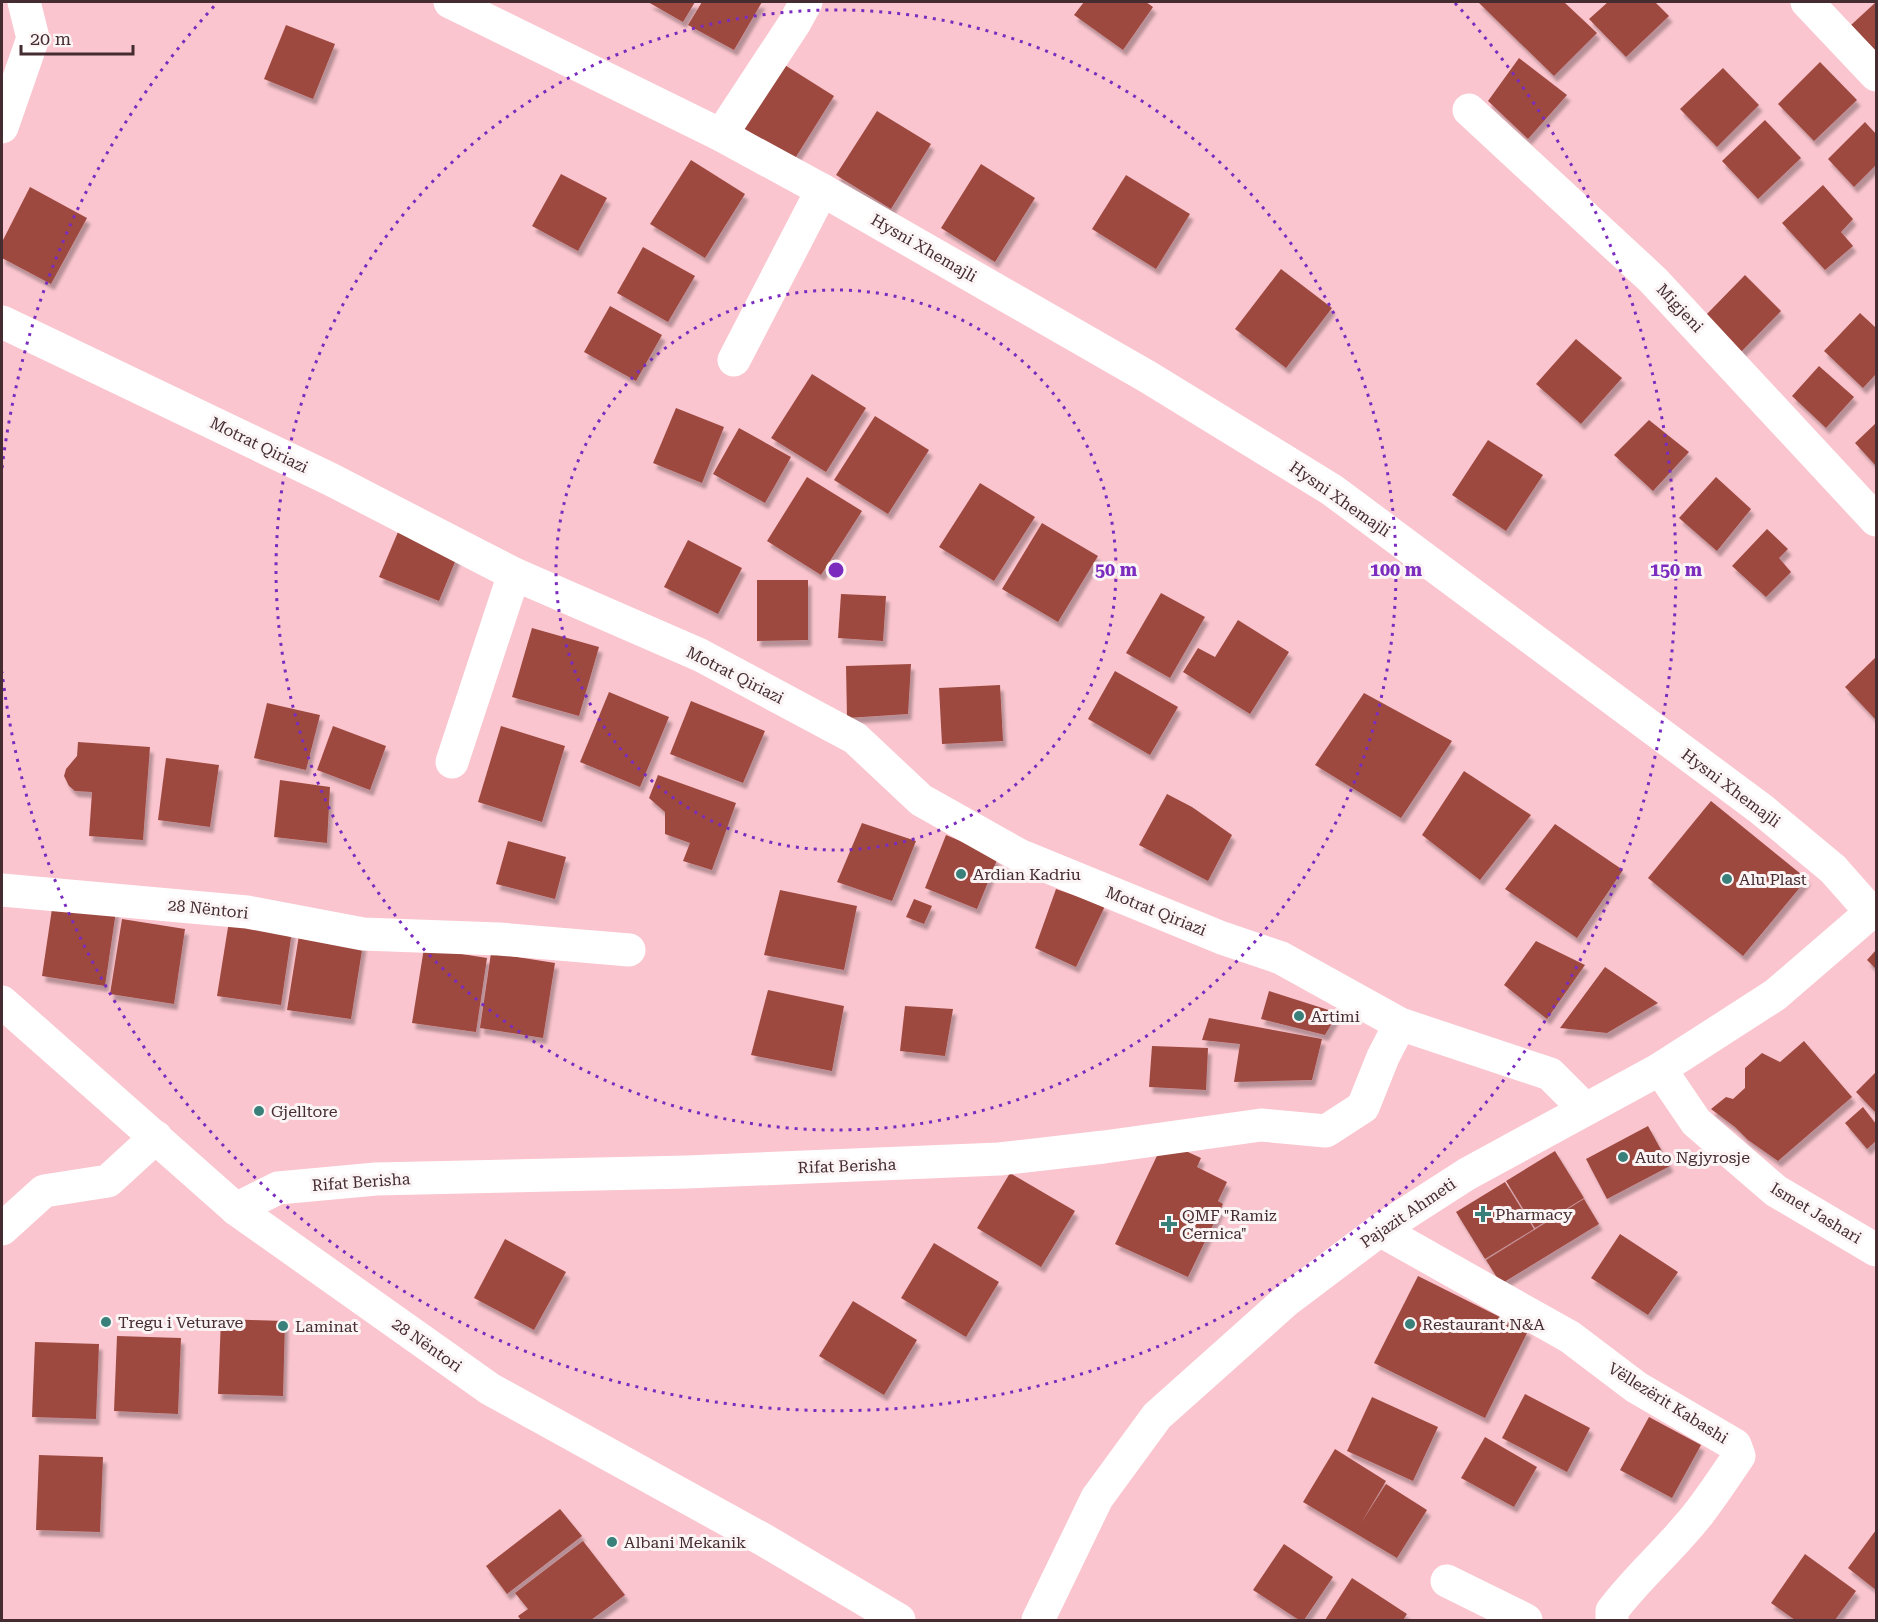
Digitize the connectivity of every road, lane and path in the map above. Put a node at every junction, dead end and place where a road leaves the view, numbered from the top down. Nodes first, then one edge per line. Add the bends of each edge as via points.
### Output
1 (24, 2) edge
2 (450, 2) edge
3 (806, 2) edge
4 (1807, 2) edge
5 (1876, 75) edge
6 (1469, 110) dead end
7 (2, 127) edge
8 (721, 135) junction
9 (822, 190) junction
10 (2, 322) edge
11 (734, 360) dead end
12 (1876, 520) edge
13 (514, 574) junction
14 (452, 762) dead end
15 (2, 890) edge
16 (1874, 910) edge
17 (629, 950) dead end
18 (2, 1002) edge
19 (1400, 1024) junction
20 (1660, 1069) junction
21 (1585, 1109) junction
22 (156, 1137) junction
23 (236, 1209) junction
24 (2, 1229) edge
25 (1380, 1230) junction
26 (1876, 1250) edge
27 (1447, 1581) dead end
28 (900, 1620) edge
29 (1038, 1620) edge
30 (1526, 1620) edge
31 (1612, 1620) edge

1 - 7 street via 33,38
2 - 8 street, Hysni Xhemajli
3 - 8 street
4 - 5 street
6 - 12 street, Migjeni via 1653,280
8 - 9 street, Hysni Xhemajli
9 - 11 street
9 - 16 street, Hysni Xhemajli via 1148,377 1332,490 1761,809 1833,869
10 - 13 street, Motrat Qiriazi via 330,479
13 - 14 street
13 - 19 street, Motrat Qiriazi via 700,655 855,738 921,800 1019,855 1281,958
15 - 17 street, 28 Nëntori via 247,912 363,934 499,939
16 - 20 street, Pajazit Ahmeti via 1775,994
18 - 22 street, 28 Nëntori
19 - 21 street, Motrat Qiriazi via 1550,1074
19 - 23 street, Rifat Berisha via 1363,1107 1326,1131 1261,1125 999,1159 664,1173 376,1179 278,1188
20 - 21 street, Pajazit Ahmeti
20 - 26 street, Ismet Jashari via 1696,1122 1776,1191
21 - 25 street, Pajazit Ahmeti via 1467,1174
22 - 23 street, 28 Nëntori
22 - 24 street via 108,1181 44,1191
23 - 28 street, 28 Nëntori via 490,1389
25 - 29 street, Pajazit Ahmeti via 1287,1300 1157,1416 1097,1498
25 - 31 street, Vëllezërit Kabashi via 1570,1337 1636,1387 1735,1445 1739,1456 1706,1504 1624,1594 1612,1611
27 - 30 street

